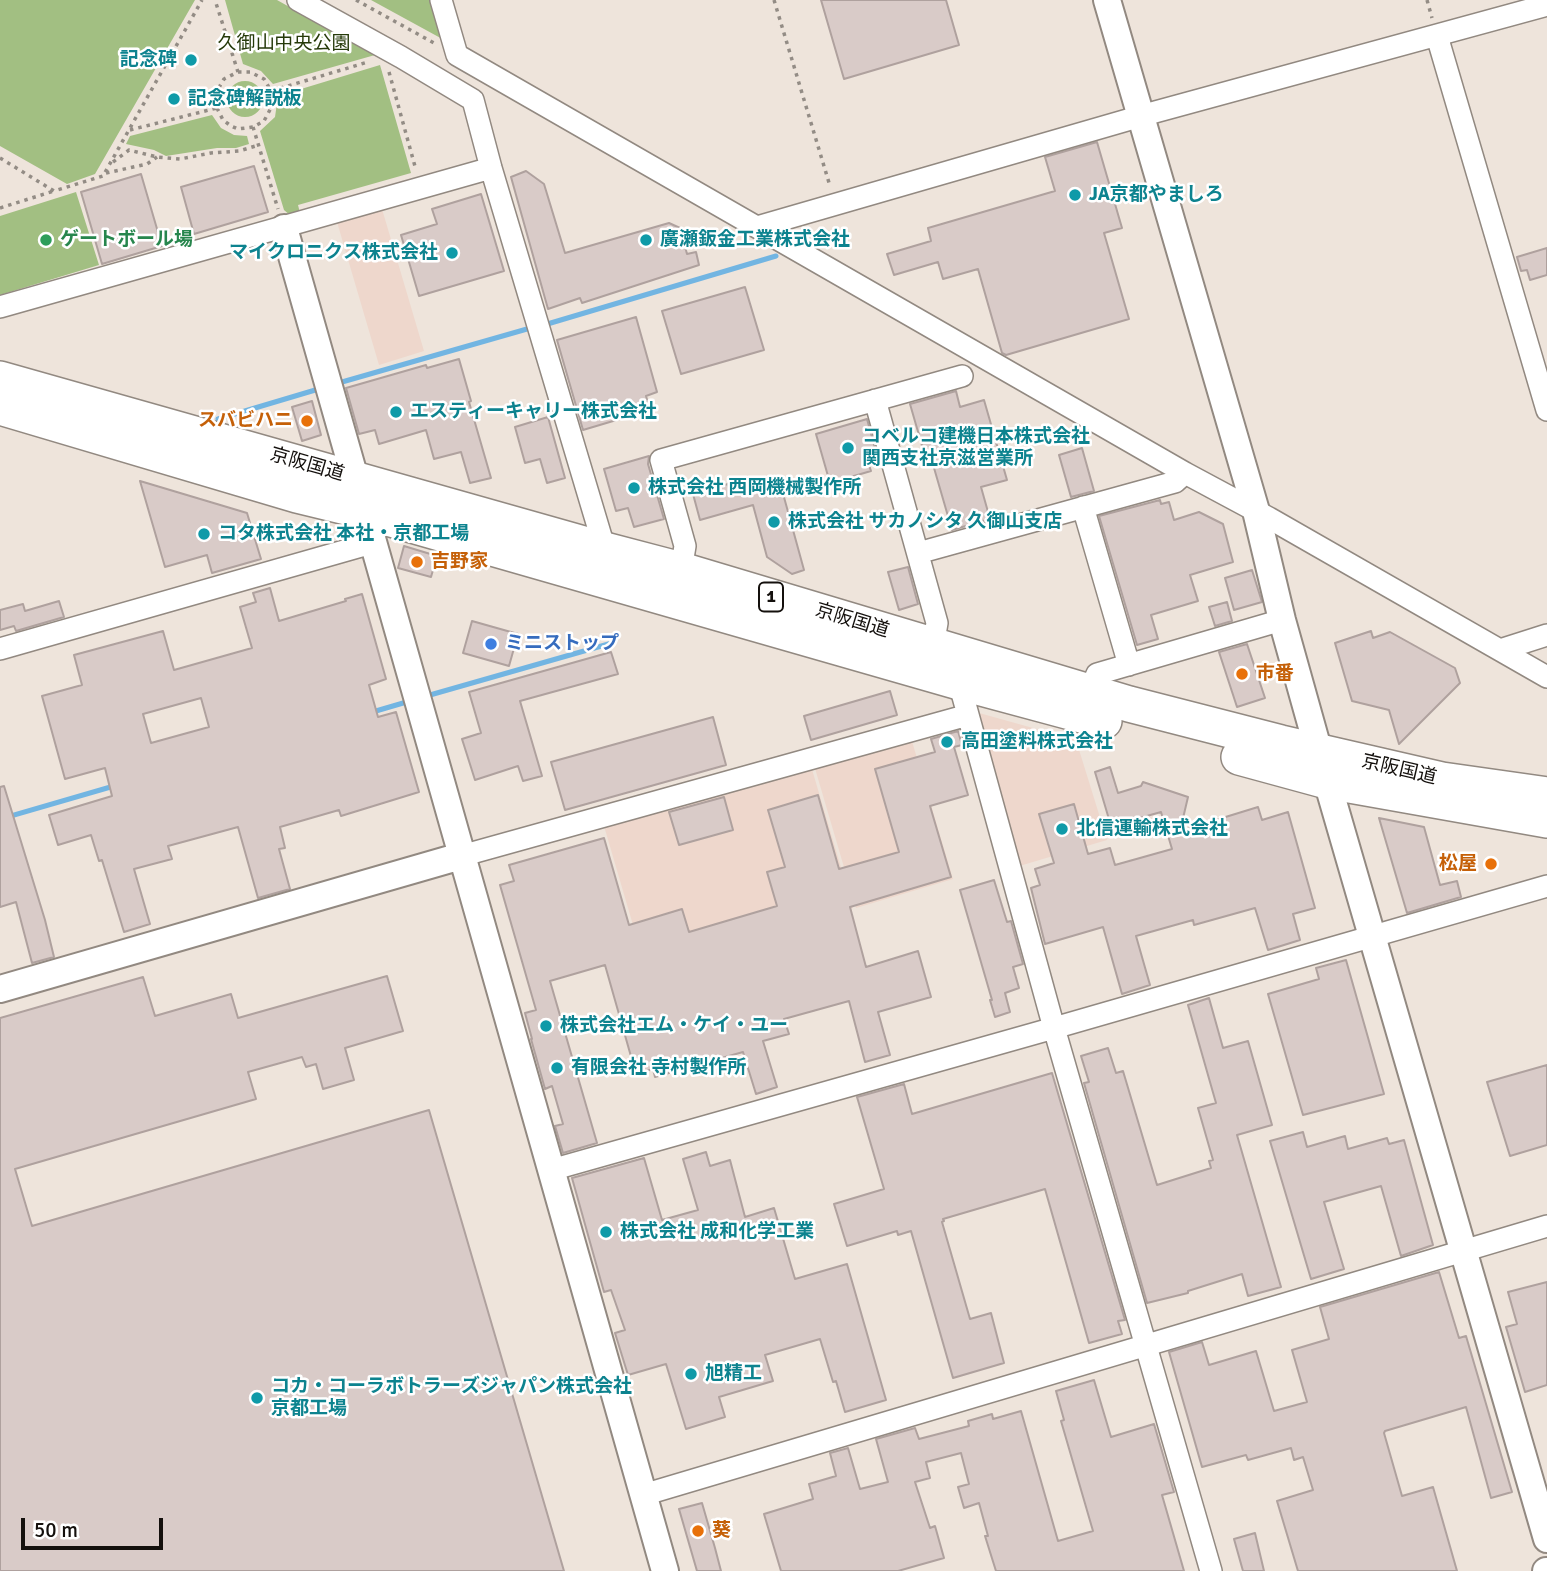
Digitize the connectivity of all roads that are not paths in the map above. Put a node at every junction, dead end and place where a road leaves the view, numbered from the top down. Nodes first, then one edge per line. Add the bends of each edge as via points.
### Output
1 (298, 0) edge
2 (441, 0) edge
3 (1107, 0) edge
4 (1547, 5) edge
5 (1437, 36) junction
6 (1141, 117) junction
7 (491, 169) junction
8 (757, 227) junction
9 (284, 228) junction
10 (0, 307) edge
11 (962, 376) dead end
12 (0, 379) edge
13 (875, 400) junction
14 (0, 407) edge
15 (1547, 410) edge
16 (1185, 473) junction
17 (1083, 507) junction
18 (363, 511) junction
19 (1256, 511) junction
20 (606, 550) junction
21 (918, 553) junction
22 (681, 570) junction
23 (1282, 620) junction
24 (1547, 635) edge
25 (933, 646) junction
26 (0, 649) edge
27 (1500, 650) junction
28 (1129, 665) junction
29 (1547, 677) edge
30 (959, 681) junction
31 (1089, 692) junction
32 (968, 715) junction
33 (1323, 766) junction
34 (1547, 795) edge
35 (1547, 820) edge
36 (461, 856) junction
37 (1547, 886) edge
38 (1373, 936) junction
39 (0, 989) edge
40 (1054, 1028) junction
41 (551, 1170) junction
42 (1547, 1226) edge
43 (1464, 1250) junction
44 (1146, 1344) junction
45 (643, 1495) junction
46 (1547, 1539) edge
47 (665, 1571) edge
48 (1211, 1571) edge

1 - 7 street via 473,100
2 - 8 street via 457,55
3 - 6 street
4 - 5 street
5 - 6 street
5 - 15 street
6 - 8 street
6 - 19 street
7 - 9 street
7 - 20 street
8 - 16 street
9 - 10 street
9 - 18 street
11 - 13 street
12 - 18 highway, 京阪国道 / 1
13 - 21 street
13 - 22 street via 661,460 685,546
14 - 18 highway, 京阪国道 / 1
16 - 17 street via 1175,482
16 - 19 street
17 - 21 street
17 - 28 street
18 - 20 highway, 京阪国道 / 1
18 - 26 street
18 - 30 highway, 京阪国道 / 1
18 - 36 street
19 - 23 street
19 - 27 street
20 - 22 highway, 京阪国道 / 1
21 - 25 street via 937,623
22 - 25 highway, 京阪国道 / 1
23 - 28 street
23 - 33 street
24 - 27 street
25 - 31 highway, 京阪国道 / 1
27 - 29 street
28 - 31 street via 1097,674
30 - 32 street
30 - 33 highway, 京阪国道 / 1
31 - 33 highway, 京阪国道 / 1 via 1230,730
32 - 36 street
32 - 40 street
33 - 34 highway, 京阪国道 / 1
33 - 35 highway, 京阪国道 / 1
33 - 38 street
36 - 39 street
36 - 41 street
37 - 38 street
38 - 40 street
38 - 43 street
40 - 41 street
40 - 44 street
41 - 45 street
42 - 43 street
43 - 44 street
43 - 46 street
44 - 45 street
44 - 48 street
45 - 47 street

